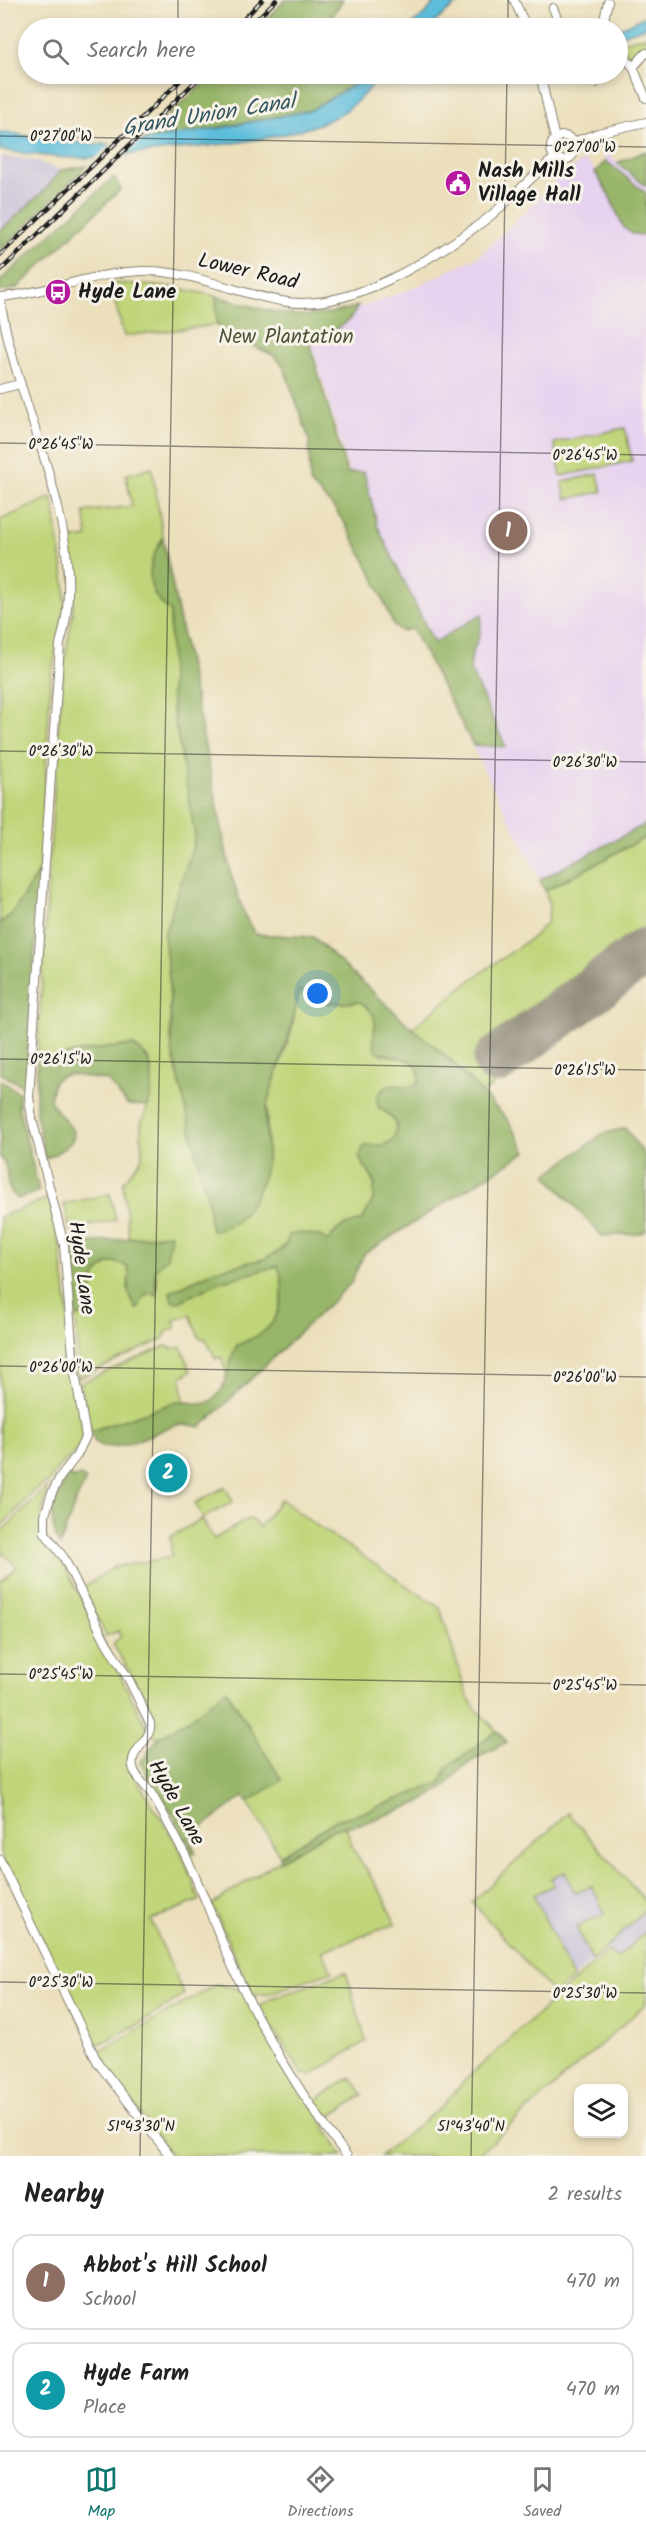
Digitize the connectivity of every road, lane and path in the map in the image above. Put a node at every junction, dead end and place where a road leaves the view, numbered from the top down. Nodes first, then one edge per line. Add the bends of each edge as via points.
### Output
1 (514, 0) edge
2 (608, 2) dead end
3 (553, 8) dead end
4 (522, 18) edge
5 (557, 18) edge
6 (604, 18) edge
7 (646, 53) edge
8 (628, 61) edge
9 (633, 67) junction
10 (542, 84) edge
11 (646, 98) edge
12 (646, 122) edge
13 (555, 139) junction
14 (574, 142) junction
15 (555, 158) junction
16 (0, 297) edge
17 (20, 384) junction
18 (0, 389) edge
19 (0, 1860) edge
20 (170, 2156) edge
21 (347, 2156) edge

1 - 4 street
2 - 6 street
3 - 5 street
7 - 9 street
8 - 9 street
9 - 11 street
10 - 13 street
12 - 14 street
13 - 14 street via 566,136
13 - 15 street via 550,146
14 - 15 street via 571,158
15 - 16 street, Lower Road via 484,221 416,267 346,295 305,304 282,302 170,273 141,271
16 - 17 street, Hyde Lane
17 - 18 street
17 - 21 street, Hyde Lane via 56,498 70,586 67,622 60,644 29,1097 64,1245 74,1368 86,1436 51,1495 45,1533 64,1558 150,1723 148,1738 134,1756 135,1772 183,1851 273,2045
19 - 20 street via 98,2063

